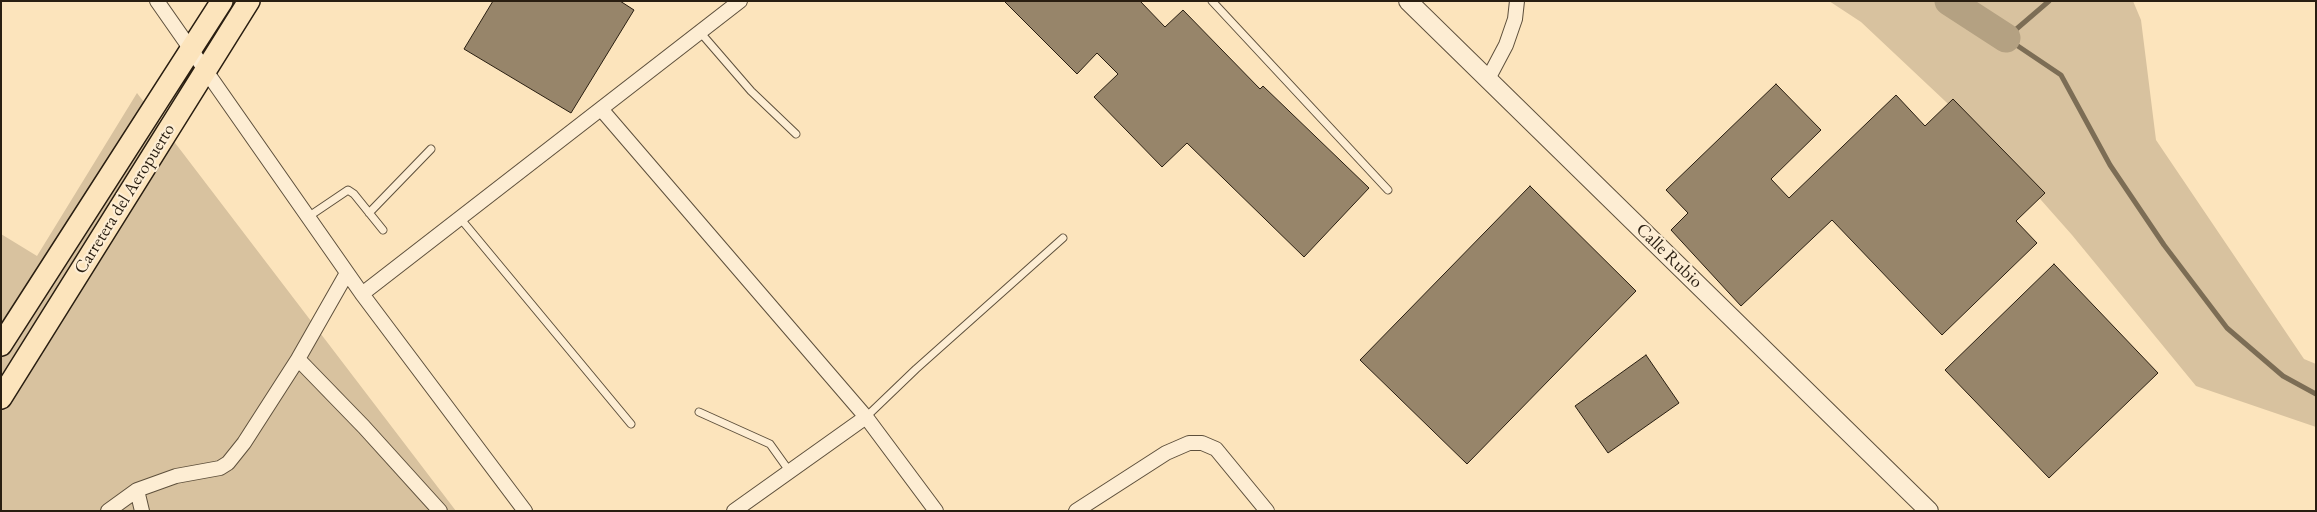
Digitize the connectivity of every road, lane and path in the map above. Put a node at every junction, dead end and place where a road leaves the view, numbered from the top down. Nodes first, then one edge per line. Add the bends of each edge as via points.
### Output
1 (222, 1) edge
2 (250, 1) edge
3 (740, 1) edge
4 (1212, 1) edge
5 (1408, 1) edge
6 (1517, 1) edge
7 (162, 4) edge
8 (700, 32) junction
9 (192, 50) junction
10 (206, 72) junction
11 (1488, 79) junction
12 (600, 109) junction
13 (796, 134) dead end
14 (431, 149) dead end
15 (1388, 190) dead end
16 (369, 213) junction
17 (308, 217) junction
18 (460, 218) junction
19 (384, 230) dead end
20 (1063, 238) dead end
21 (348, 273) junction
22 (362, 294) junction
23 (1, 345) edge
24 (298, 360) junction
25 (1, 398) edge
26 (700, 412) dead end
27 (866, 418) junction
28 (631, 424) dead end
29 (790, 472) junction
30 (137, 490) junction
31 (108, 511) edge
32 (142, 511) edge
33 (440, 511) edge
34 (525, 511) edge
35 (734, 511) edge
36 (936, 511) edge
37 (1076, 511) edge
38 (1267, 511) edge
39 (1929, 511) edge

1 - 9 main road, Carretera del Aeropuerto
2 - 10 main road, Carretera del Aeropuerto
3 - 8 street
4 - 15 lane
5 - 11 street, Calle Rubio
6 - 11 street via 1506,45
7 - 9 street
8 - 12 street
8 - 13 lane via 751,91
9 - 10 street
9 - 23 main road, Carretera del Aeropuerto
10 - 17 street
10 - 25 main road, Carretera del Aeropuerto
11 - 39 street, Calle Rubio
12 - 18 street
12 - 27 street
14 - 16 lane
16 - 17 lane via 348,190
16 - 19 lane
17 - 21 street
18 - 22 street
18 - 28 lane
20 - 27 lane
21 - 22 street
21 - 24 street
22 - 34 street
24 - 30 street via 228,463 220,468 176,476
24 - 33 street
26 - 29 lane via 770,444
27 - 29 street
27 - 36 street
29 - 35 street
30 - 31 street
30 - 32 street
37 - 38 street via 1166,453 1189,444 1202,443 1216,449

